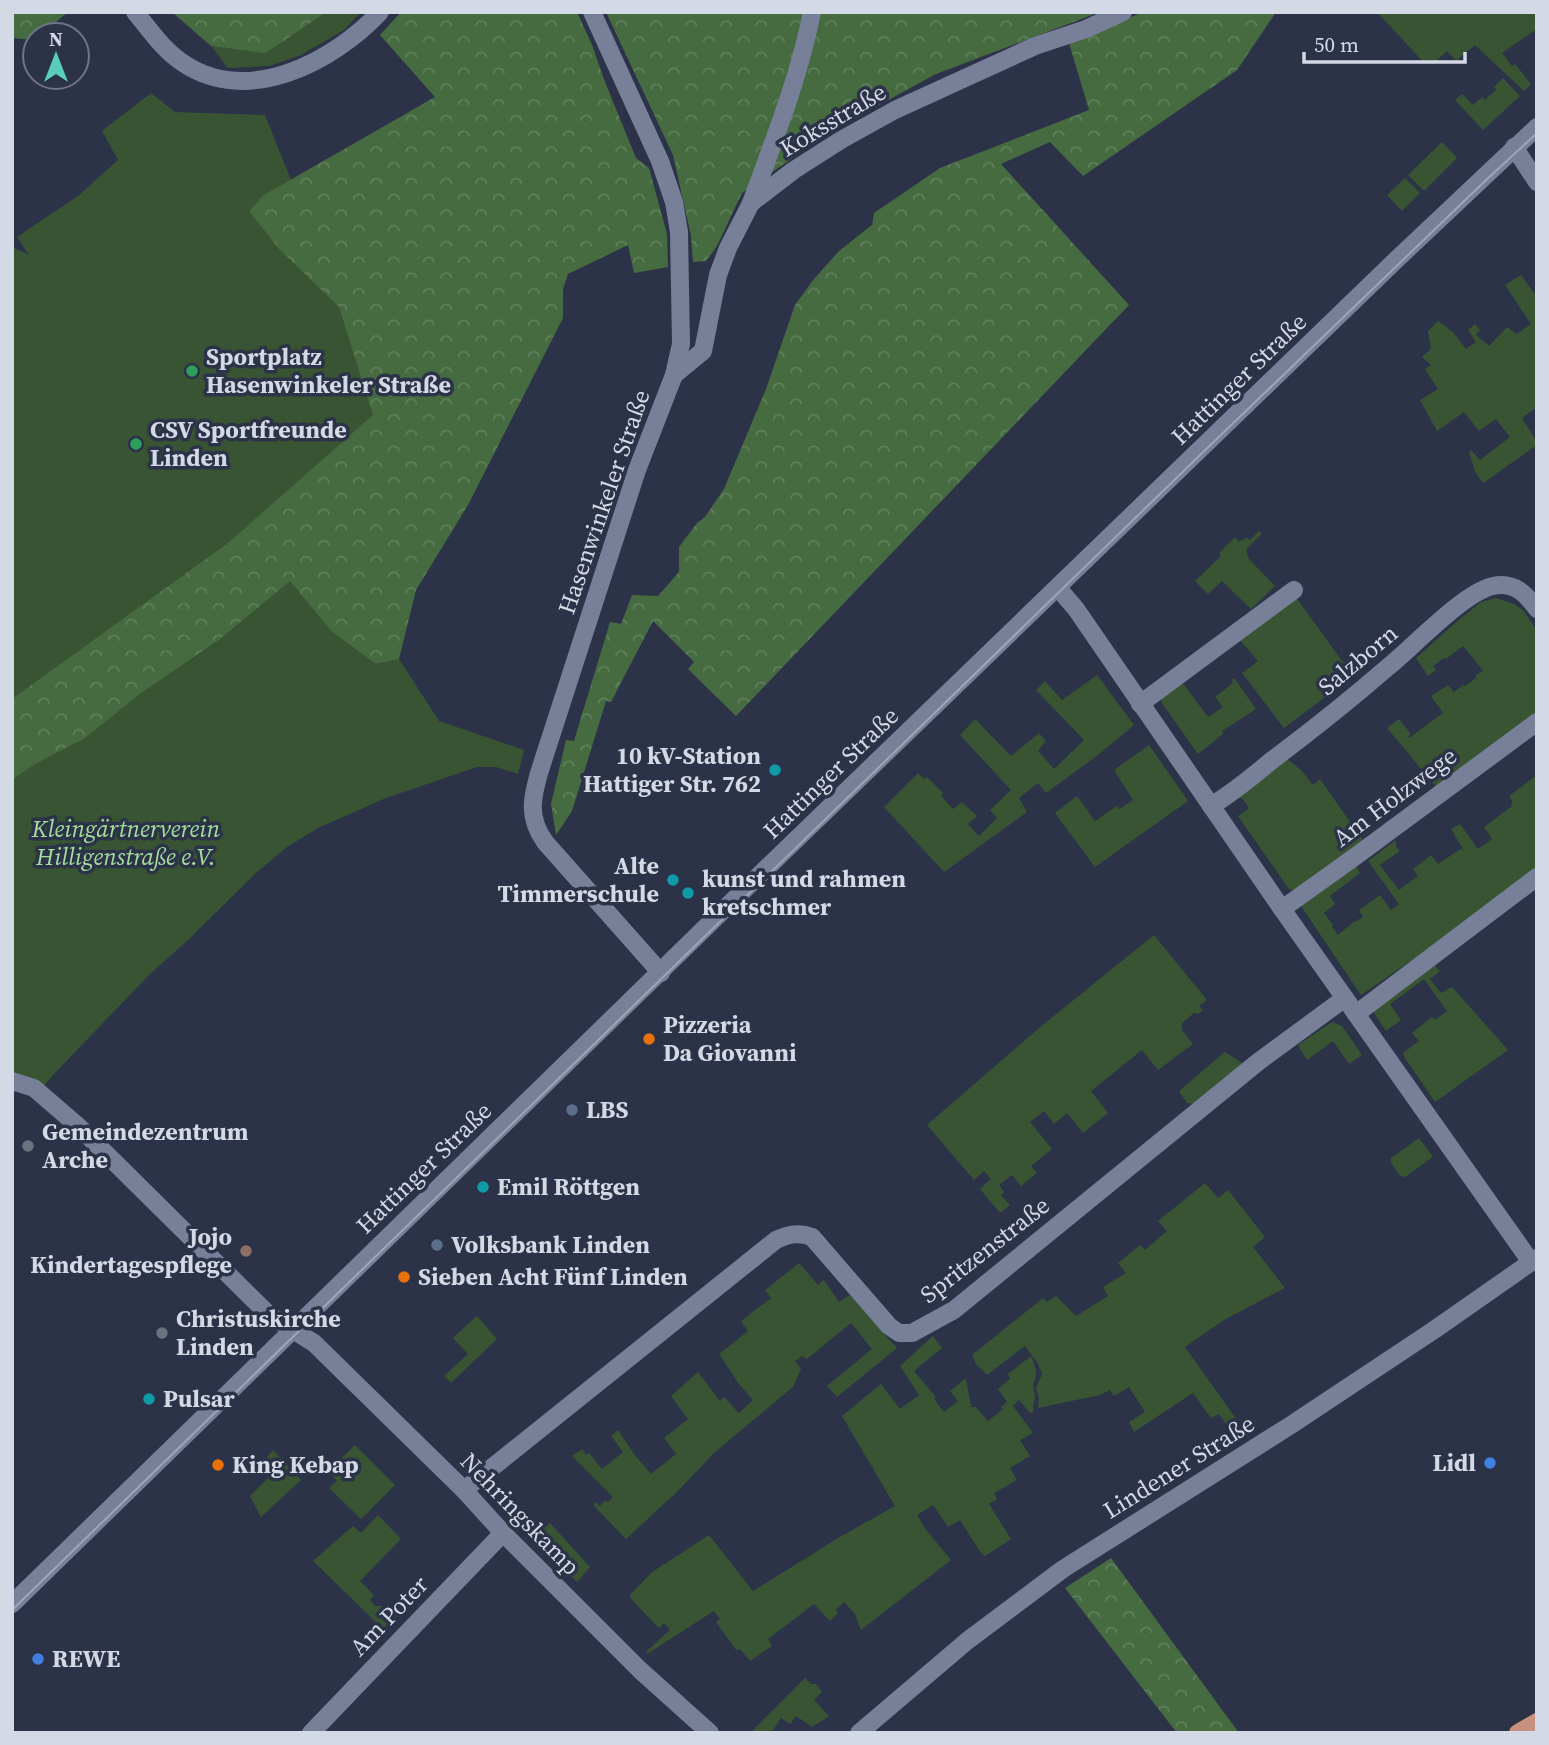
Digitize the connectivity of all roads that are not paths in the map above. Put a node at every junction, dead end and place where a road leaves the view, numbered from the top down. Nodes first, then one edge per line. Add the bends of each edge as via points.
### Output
1 (135, 12) edge
2 (380, 12) edge
3 (592, 12) edge
4 (812, 12) edge
5 (1123, 12) edge
6 (1537, 127) edge
7 (1514, 147) junction
8 (1537, 182) edge
9 (751, 203) junction
10 (674, 375) junction
11 (1058, 587) junction
12 (1294, 590) dead end
13 (1537, 609) edge
14 (1140, 704) junction
15 (1537, 722) edge
16 (1211, 806) junction
17 (1537, 877) edge
18 (1282, 909) junction
19 (661, 973) junction
20 (1345, 998) junction
21 (1356, 1014) junction
22 (12, 1081) edge
23 (1534, 1260) edge
24 (294, 1329) junction
25 (464, 1490) junction
26 (503, 1533) junction
27 (12, 1604) edge
28 (1537, 1722) edge
29 (311, 1733) edge
30 (710, 1733) edge
31 (859, 1733) edge
32 (1518, 1733) edge

1 - 2 street via 161,44 190,68 213,77 251,81 312,62 350,39
3 - 10 street, Hasenwinkeler Straße via 660,161 676,212 681,339
4 - 9 street via 790,97
5 - 9 street, Koksstraße via 1035,46 895,110 806,163
6 - 7 street, Hattinger Straße
7 - 8 street
7 - 11 street, Hattinger Straße
9 - 10 street, Koksstraße via 718,275 703,351
10 - 19 street, Hasenwinkeler Straße via 633,484 532,805 535,826 545,842
11 - 14 street
11 - 19 street, Hattinger Straße
12 - 14 street
13 - 16 street, Salzborn via 1512,586 1478,591 1304,737
14 - 16 street
15 - 18 street, Am Holzwege
16 - 18 street
17 - 21 street
18 - 20 street
19 - 24 street, Hattinger Straße
20 - 21 street
20 - 25 street, Spritzenstraße via 1258,1062 954,1310 912,1333 899,1332 812,1237 783,1237
21 - 23 street
22 - 24 street, Nehringskamp via 34,1088 78,1126 269,1315
23 - 31 street, Lindener Straße via 1291,1425 1063,1569 972,1637
24 - 25 street, Nehringskamp via 314,1343
24 - 27 street, Hattinger Straße
25 - 26 street, Nehringskamp
26 - 29 street, Am Poter
26 - 30 street, Nehringskamp
28 - 32 main road

